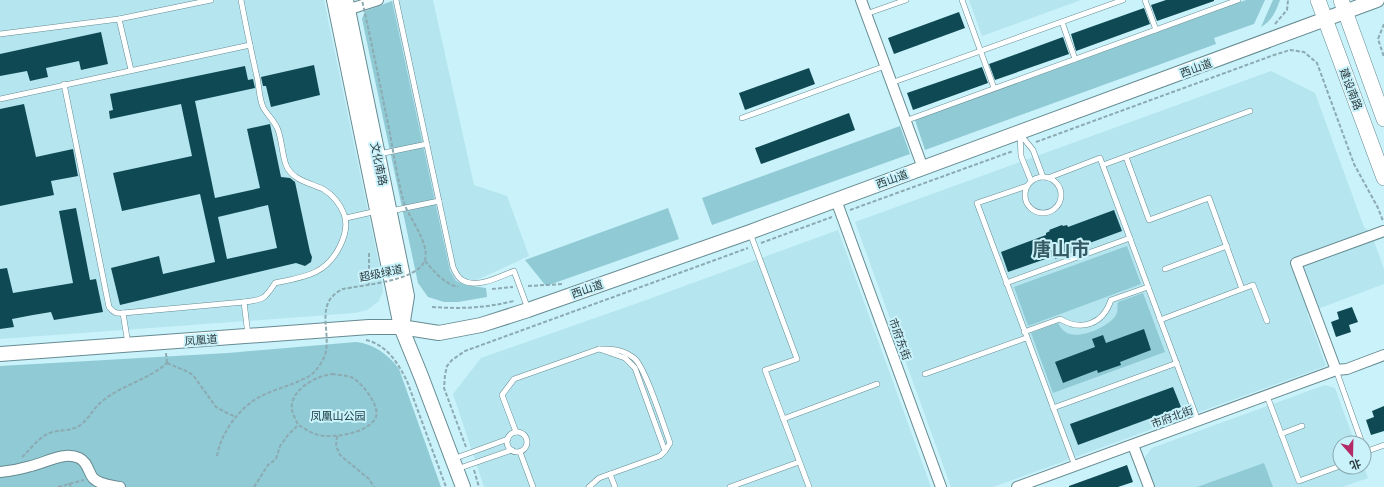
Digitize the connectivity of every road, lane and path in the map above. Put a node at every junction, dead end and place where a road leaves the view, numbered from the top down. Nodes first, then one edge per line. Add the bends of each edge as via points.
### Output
1 (211, 0) edge
2 (241, 0) edge
3 (334, 0) edge
4 (362, 0) edge
5 (378, 0) edge
6 (396, 0) edge
7 (861, 0) edge
8 (906, 0) edge
9 (962, 0) edge
10 (1123, 0) edge
11 (1145, 0) edge
12 (1238, 0) edge
13 (1288, 0) edge
14 (1318, 0) edge
15 (1377, 0) edge
16 (346, 5) edge
17 (1343, 6) edge
18 (1287, 10) dead end
19 (866, 14) junction
20 (119, 20) junction
21 (1325, 20) junction
22 (1062, 22) junction
23 (1384, 24) edge
24 (1156, 30) junction
25 (0, 34) edge
26 (250, 45) junction
27 (980, 51) junction
28 (1384, 57) edge
29 (1075, 59) junction
30 (885, 66) junction
31 (131, 70) junction
32 (891, 83) junction
33 (64, 84) junction
34 (994, 88) junction
35 (0, 99) edge
36 (1250, 111) dead end
37 (742, 118) dead end
38 (1384, 119) edge
39 (905, 121) junction
40 (1020, 133) junction
41 (427, 144) junction
42 (1029, 145) junction
43 (1021, 148) junction
44 (378, 155) junction
45 (1126, 157) junction
46 (1103, 165) junction
47 (923, 168) junction
48 (1046, 177) junction
49 (1384, 178) edge
50 (1029, 183) junction
51 (439, 200) junction
52 (836, 200) junction
53 (384, 211) junction
54 (841, 214) junction
55 (346, 218) junction
56 (1384, 224) edge
57 (1384, 231) edge
58 (750, 232) junction
59 (1130, 238) junction
60 (755, 245) junction
61 (1226, 246) junction
62 (369, 253) dead end
63 (1165, 269) dead end
64 (1006, 283) junction
65 (369, 284) junction
66 (564, 285) dead end
67 (1148, 287) junction
68 (557, 288) dead end
69 (1242, 289) junction
70 (244, 302) junction
71 (526, 304) junction
72 (432, 307) dead end
73 (123, 313) junction
74 (1160, 320) junction
75 (1267, 322) dead end
76 (401, 327) junction
77 (1024, 332) junction
78 (248, 336) junction
79 (1026, 338) junction
80 (364, 340) dead end
81 (328, 341) dead end
82 (320, 342) dead end
83 (128, 344) junction
84 (1384, 349) edge
85 (166, 352) dead end
86 (0, 354) edge
87 (1384, 355) edge
88 (166, 363) junction
89 (1176, 363) junction
90 (1336, 370) junction
91 (925, 374) dead end
92 (876, 384) dead end
93 (1267, 396) junction
94 (1053, 408) junction
95 (236, 416) junction
96 (783, 419) junction
97 (1198, 421) junction
98 (298, 425) junction
99 (1302, 426) dead end
100 (516, 432) junction
101 (1281, 434) junction
102 (337, 435) junction
103 (1359, 435) edge
104 (508, 439) junction
105 (1133, 445) junction
106 (1384, 445) edge
107 (1372, 449) edge
108 (512, 450) junction
109 (520, 452) junction
110 (468, 453) junction
111 (217, 456) dead end
112 (799, 462) junction
113 (455, 464) junction
114 (472, 464) junction
115 (1075, 466) junction
116 (1332, 469) edge
117 (11, 471) junction
118 (0, 472) edge
119 (610, 474) junction
120 (92, 477) junction
121 (68, 484) junction
122 (58, 487) edge
123 (71, 487) edge
124 (120, 487) edge
125 (254, 487) edge
126 (374, 487) edge
127 (446, 487) edge
128 (463, 487) edge
129 (479, 487) edge
130 (533, 487) edge
131 (589, 487) edge
132 (615, 487) edge
133 (730, 487) edge
134 (809, 487) edge
135 (941, 487) edge
136 (1017, 487) edge
137 (1148, 487) edge

1 - 20 lane
2 - 26 lane
3 - 53 street, 文化南路
4 - 65 path, 超级绿道, bridge via 405,203 425,246 426,254 425,261 412,274
5 - 16 street
6 - 41 lane
7 - 19 street
8 - 19 lane
9 - 27 lane
10 - 22 lane
11 - 24 lane
12 - 24 lane
13 - 18 path
14 - 21 main road, 建设南路
15 - 17 street, 西山道
16 - 44 street, 文化南路
17 - 21 street, 西山道
17 - 38 main road, 建设南路
19 - 30 street
20 - 25 lane
20 - 31 lane
21 - 40 street, 西山道
21 - 49 main road, 建设南路
22 - 27 lane
22 - 29 lane
23 - 28 path via 1378,39
24 - 29 lane
26 - 31 lane
26 - 55 lane via 263,107 278,130 286,165 298,178 334,197
27 - 32 lane
27 - 34 lane
29 - 34 lane
30 - 32 street
30 - 37 lane
31 - 33 lane
32 - 39 street
33 - 35 lane
33 - 73 lane via 109,307 118,314
34 - 39 lane
36 - 45 lane
39 - 47 street
40 - 42 lane
40 - 43 lane
40 - 47 street, 西山道
41 - 44 lane
41 - 51 lane
42 - 48 lane
42 - 56 path via 1274,55 1290,50 1304,52 1317,63 1354,164
43 - 50 lane
43 - 54 path
44 - 53 street, 文化南路
45 - 46 lane
45 - 61 lane via 1149,220 1209,198
46 - 48 lane via 1100,158
46 - 59 lane
47 - 52 street, 西山道
48 - 50 lane via 1038,177
48 - 50 lane via 1058,184 1061,194 1058,205 1050,212 1038,213 1029,207 1025,196
50 - 64 lane via 977,203
51 - 53 lane
51 - 71 lane via 456,273 462,280 477,283 514,271
52 - 54 street, 市府东街
52 - 58 street, 西山道
53 - 55 lane
53 - 76 street, 文化南路 via 407,296
54 - 60 path
54 - 135 street, 市府东街
55 - 70 lane via 346,230 336,255 319,271 275,283 267,296
57 - 90 street via 1296,263
58 - 60 lane
58 - 71 street, 西山道
59 - 64 lane
59 - 67 lane
60 - 96 lane via 797,358 765,370
60 - 110 path via 465,351 452,360 445,375 444,388
61 - 63 lane
61 - 69 lane
62 - 65 path
64 - 77 lane
65 - 95 path, 超级绿道, bridge via 343,289 328,301 325,311 326,352 316,372 260,397
66 - 68 path
67 - 74 lane
67 - 77 lane via 1111,300 1108,311 1098,320 1084,325 1069,324 1060,319
69 - 74 lane
69 - 75 lane via 1253,285
70 - 73 lane
70 - 78 lane
71 - 72 path via 461,309
71 - 76 street, 西山道 via 481,325 439,333
73 - 83 lane
74 - 89 lane
76 - 78 street, 凤凰道
76 - 113 street
77 - 79 lane
78 - 83 street, 凤凰道
79 - 91 lane
79 - 94 lane
80 - 127 path via 379,346 400,366
81 - 82 path
83 - 86 street, 凤凰道
84 - 90 street, 市府北街 via 1345,363
85 - 88 path
87 - 90 street, 市府北街 via 1347,369
88 - 95 path via 193,376 216,407
88 - 117 path via 159,370 107,398 78,427 51,432 44,436
89 - 94 lane
89 - 97 lane
90 - 93 street, 市府北街
90 - 103 lane
92 - 96 lane
93 - 97 street, 市府北街
93 - 101 lane
94 - 115 lane
95 - 111 path, 超级绿道, bridge via 222,440
96 - 112 lane
97 - 105 street, 市府北街
98 - 102 path via 317,434
98 - 102 path via 292,409 295,397 303,387 321,376 346,376 353,378 369,394 377,411 367,428
98 - 125 path via 280,446 276,459
99 - 101 lane
100 - 104 lane
100 - 109 lane via 526,439 525,448
100 - 119 lane via 502,395 514,379 599,349 618,349 635,358 643,369 670,443 660,456
101 - 116 lane via 1299,481
102 - 126 path via 336,446 340,455 369,479
104 - 108 lane via 508,445
104 - 110 lane
105 - 115 street, 市府北街
105 - 137 street
106 - 107 lane
108 - 109 lane
108 - 114 lane
109 - 130 lane
110 - 113 lane
112 - 133 lane
112 - 134 lane
113 - 114 lane
113 - 128 street
114 - 129 path
115 - 136 street, 市府北街
117 - 118 street
117 - 120 street via 72,456 80,458 85,463
119 - 131 lane via 599,478
119 - 132 lane
120 - 121 path
120 - 124 street via 104,484
121 - 122 path
121 - 123 path

